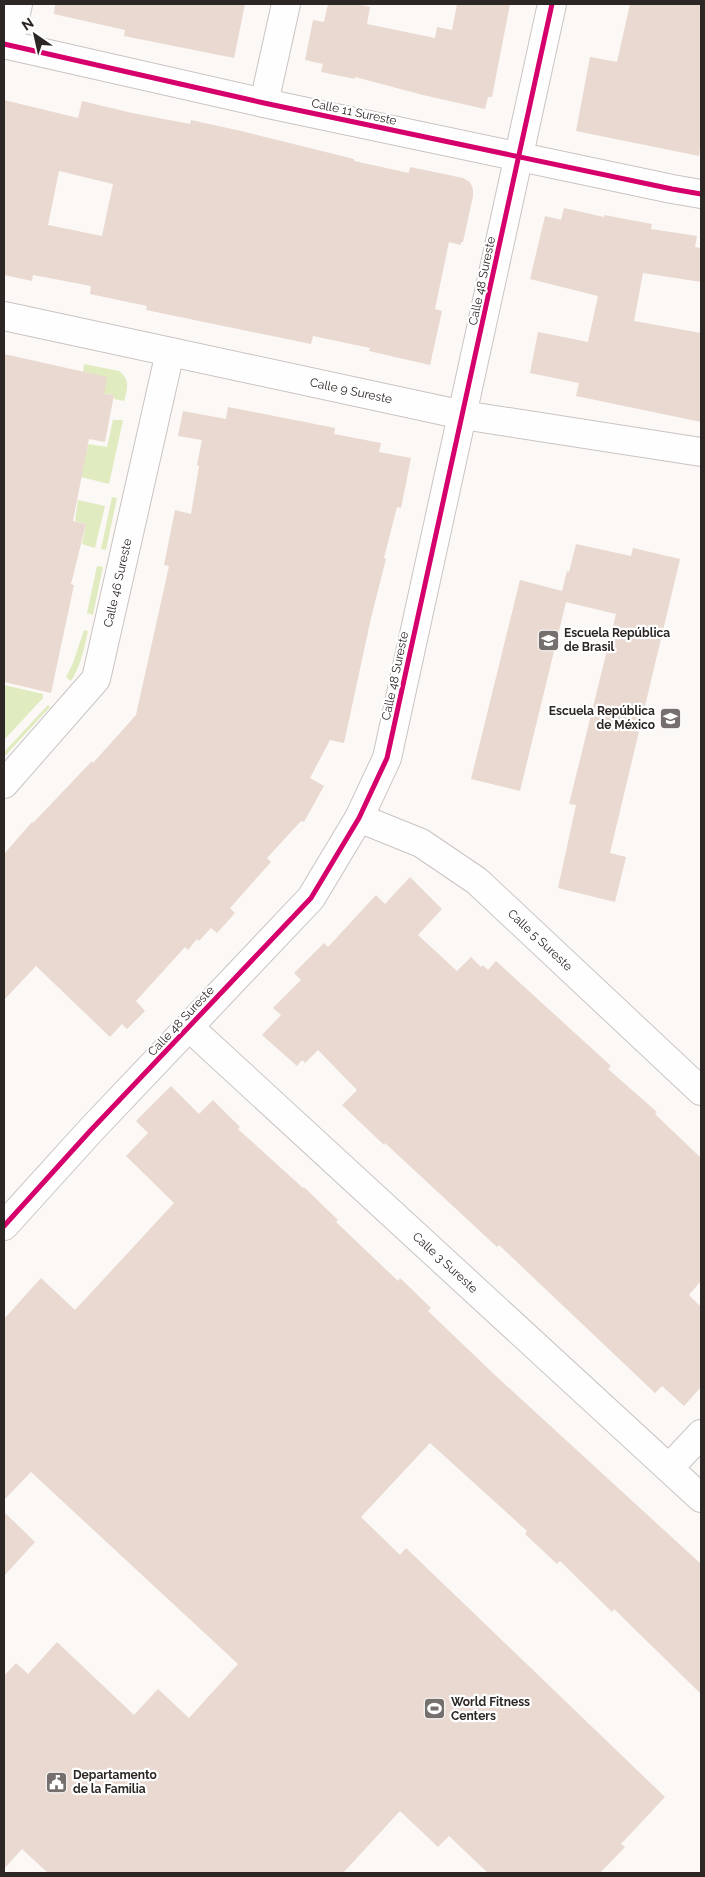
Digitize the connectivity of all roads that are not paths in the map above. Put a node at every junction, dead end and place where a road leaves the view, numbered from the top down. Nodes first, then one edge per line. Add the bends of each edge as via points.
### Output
1 (18, 4) edge
2 (286, 4) edge
3 (552, 4) edge
4 (7, 45) edge
5 (264, 103) junction
6 (519, 157) junction
7 (701, 194) edge
8 (4, 316) edge
9 (170, 352) junction
10 (463, 415) junction
11 (701, 452) edge
12 (4, 784) edge
13 (359, 818) junction
14 (189, 1027) junction
15 (701, 1091) edge
16 (4, 1226) edge
17 (701, 1434) edge
18 (668, 1468) junction
19 (701, 1498) edge

1 - 4 street
2 - 5 street
3 - 6 street, Calle 48 Sureste
4 - 5 street, Calle 11 Sureste
5 - 6 street, Calle 11 Sureste
6 - 7 street, Calle 11 Sureste
6 - 10 street, Calle 48 Sureste
8 - 9 street, Calle 9 Sureste
9 - 10 street, Calle 9 Sureste
9 - 12 street, Calle 46 Sureste via 96,679
10 - 11 street, Calle 9 Sureste
10 - 13 street, Calle 48 Sureste via 387,758
13 - 14 street, Calle 48 Sureste via 311,898
13 - 15 street, Calle 5 Sureste via 422,843 477,881
14 - 16 street, Calle 48 Sureste
14 - 18 street, Calle 3 Sureste
17 - 18 street
18 - 19 street, Calle 3 Sureste

